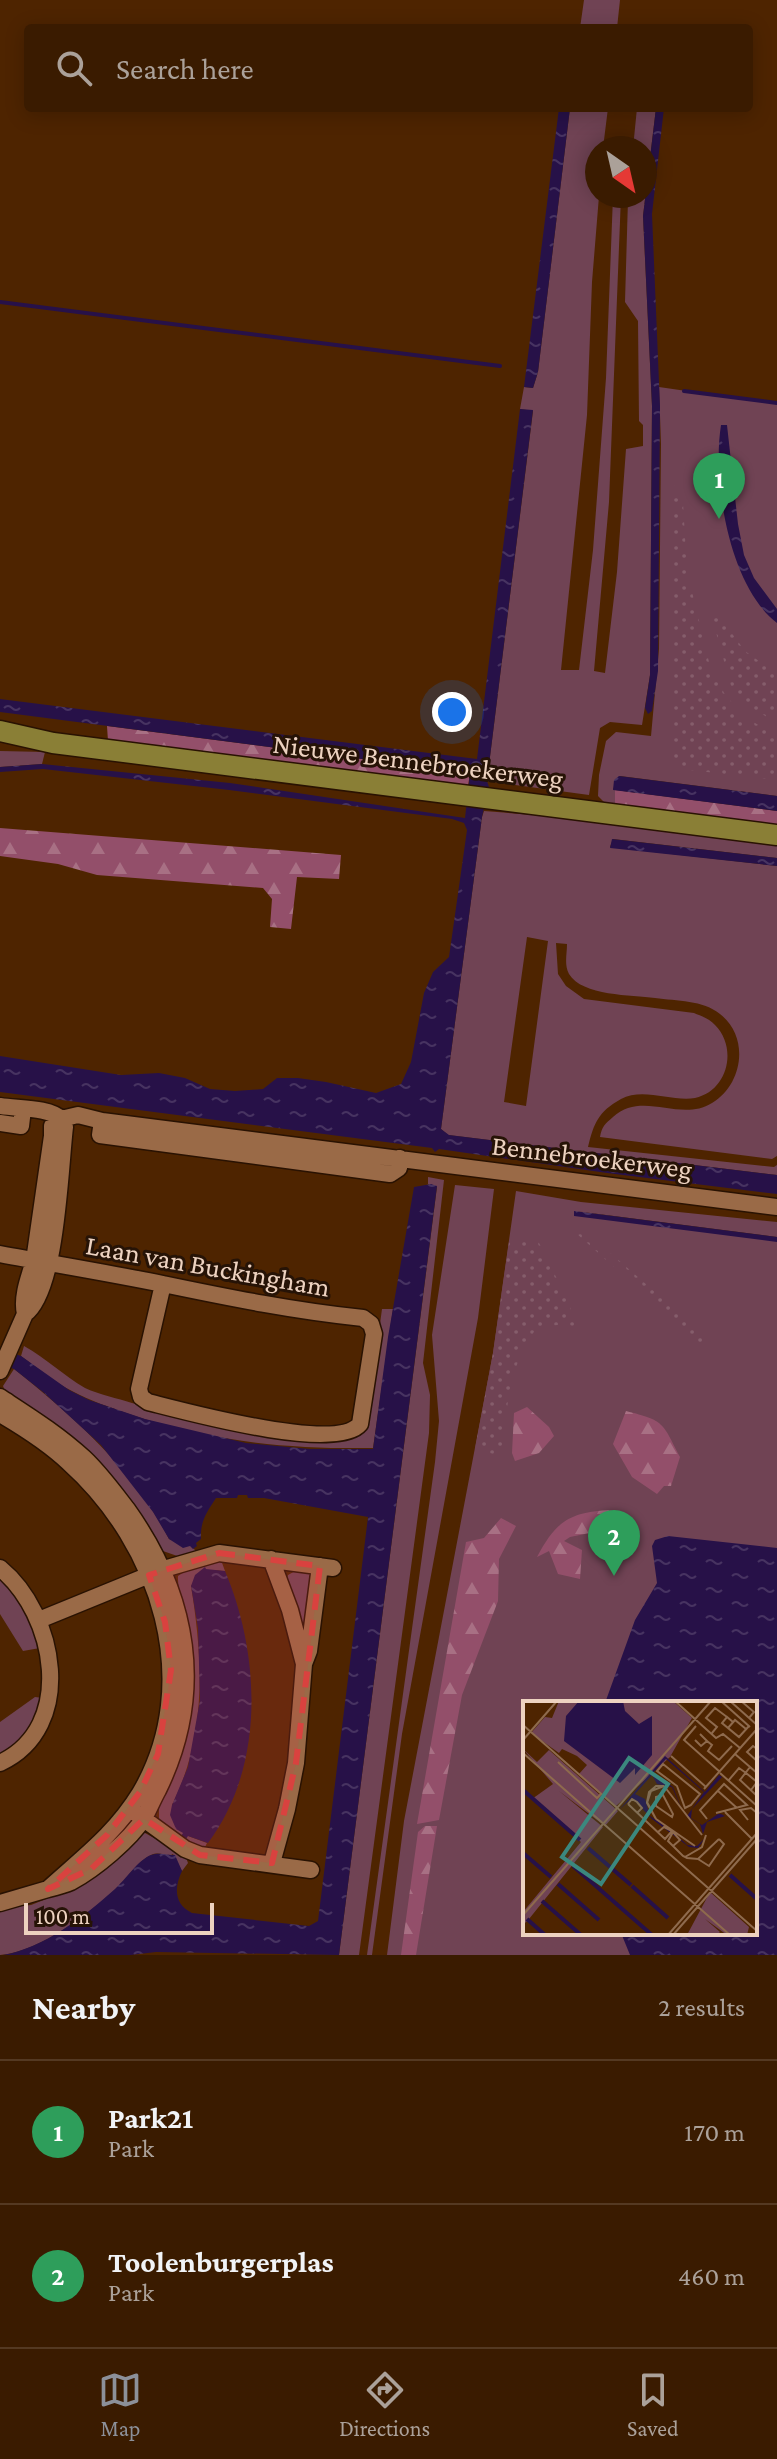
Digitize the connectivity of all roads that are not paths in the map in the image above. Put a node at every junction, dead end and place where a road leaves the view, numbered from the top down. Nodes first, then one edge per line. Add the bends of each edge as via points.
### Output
1 (0, 731) edge
2 (53, 743) junction
3 (0, 746) edge
4 (777, 835) edge
5 (0, 1106) edge
6 (30, 1110) junction
7 (0, 1123) edge
8 (59, 1124) junction
9 (777, 1207) edge
10 (0, 1254) edge
11 (41, 1262) junction
12 (163, 1284) junction
13 (0, 1371) edge
14 (0, 1397) edge
15 (0, 1414) edge
16 (271, 1559) junction
17 (0, 1568) edge
18 (156, 1572) junction
19 (39, 1620) junction
20 (304, 1664) junction
21 (0, 1763) edge
22 (129, 1808) junction
23 (144, 1819) junction
24 (272, 1863) junction
25 (311, 1870) dead end
26 (48, 1889) junction
27 (0, 1903) edge

1 - 2 main road, Nieuwe Bennebroekerweg
2 - 3 main road, Nieuwe Bennebroekerweg
2 - 4 main road, Nieuwe Bennebroekerweg
5 - 6 street
6 - 7 street via 21,1126
6 - 8 street
8 - 9 street, Bennebroekerweg via 95,1120 100,1135 390,1174 399,1168 400,1158
8 - 11 street via 52,1136
10 - 11 street, Laan van Buckingham
11 - 12 street, Laan van Buckingham
11 - 13 street via 28,1280 25,1314
12 - 12 street, Laan van Buckingham via 141,1397 263,1429 356,1430 363,1418 371,1324 363,1318
14 - 18 street via 60,1438 100,1474 135,1521
15 - 18 street via 55,1450 84,1478
16 - 18 street via 219,1553
16 - 20 street
16 - 20 street via 326,1567
17 - 19 street
18 - 19 street
18 - 22 street via 171,1670 168,1708 158,1754
18 - 23 street via 181,1626 186,1676 172,1758
19 - 21 street via 51,1675 45,1714 23,1748
20 - 24 street via 296,1763
22 - 23 street
22 - 26 street via 87,1857
23 - 24 street via 200,1855
23 - 26 street via 91,1869
24 - 25 street
26 - 27 street

